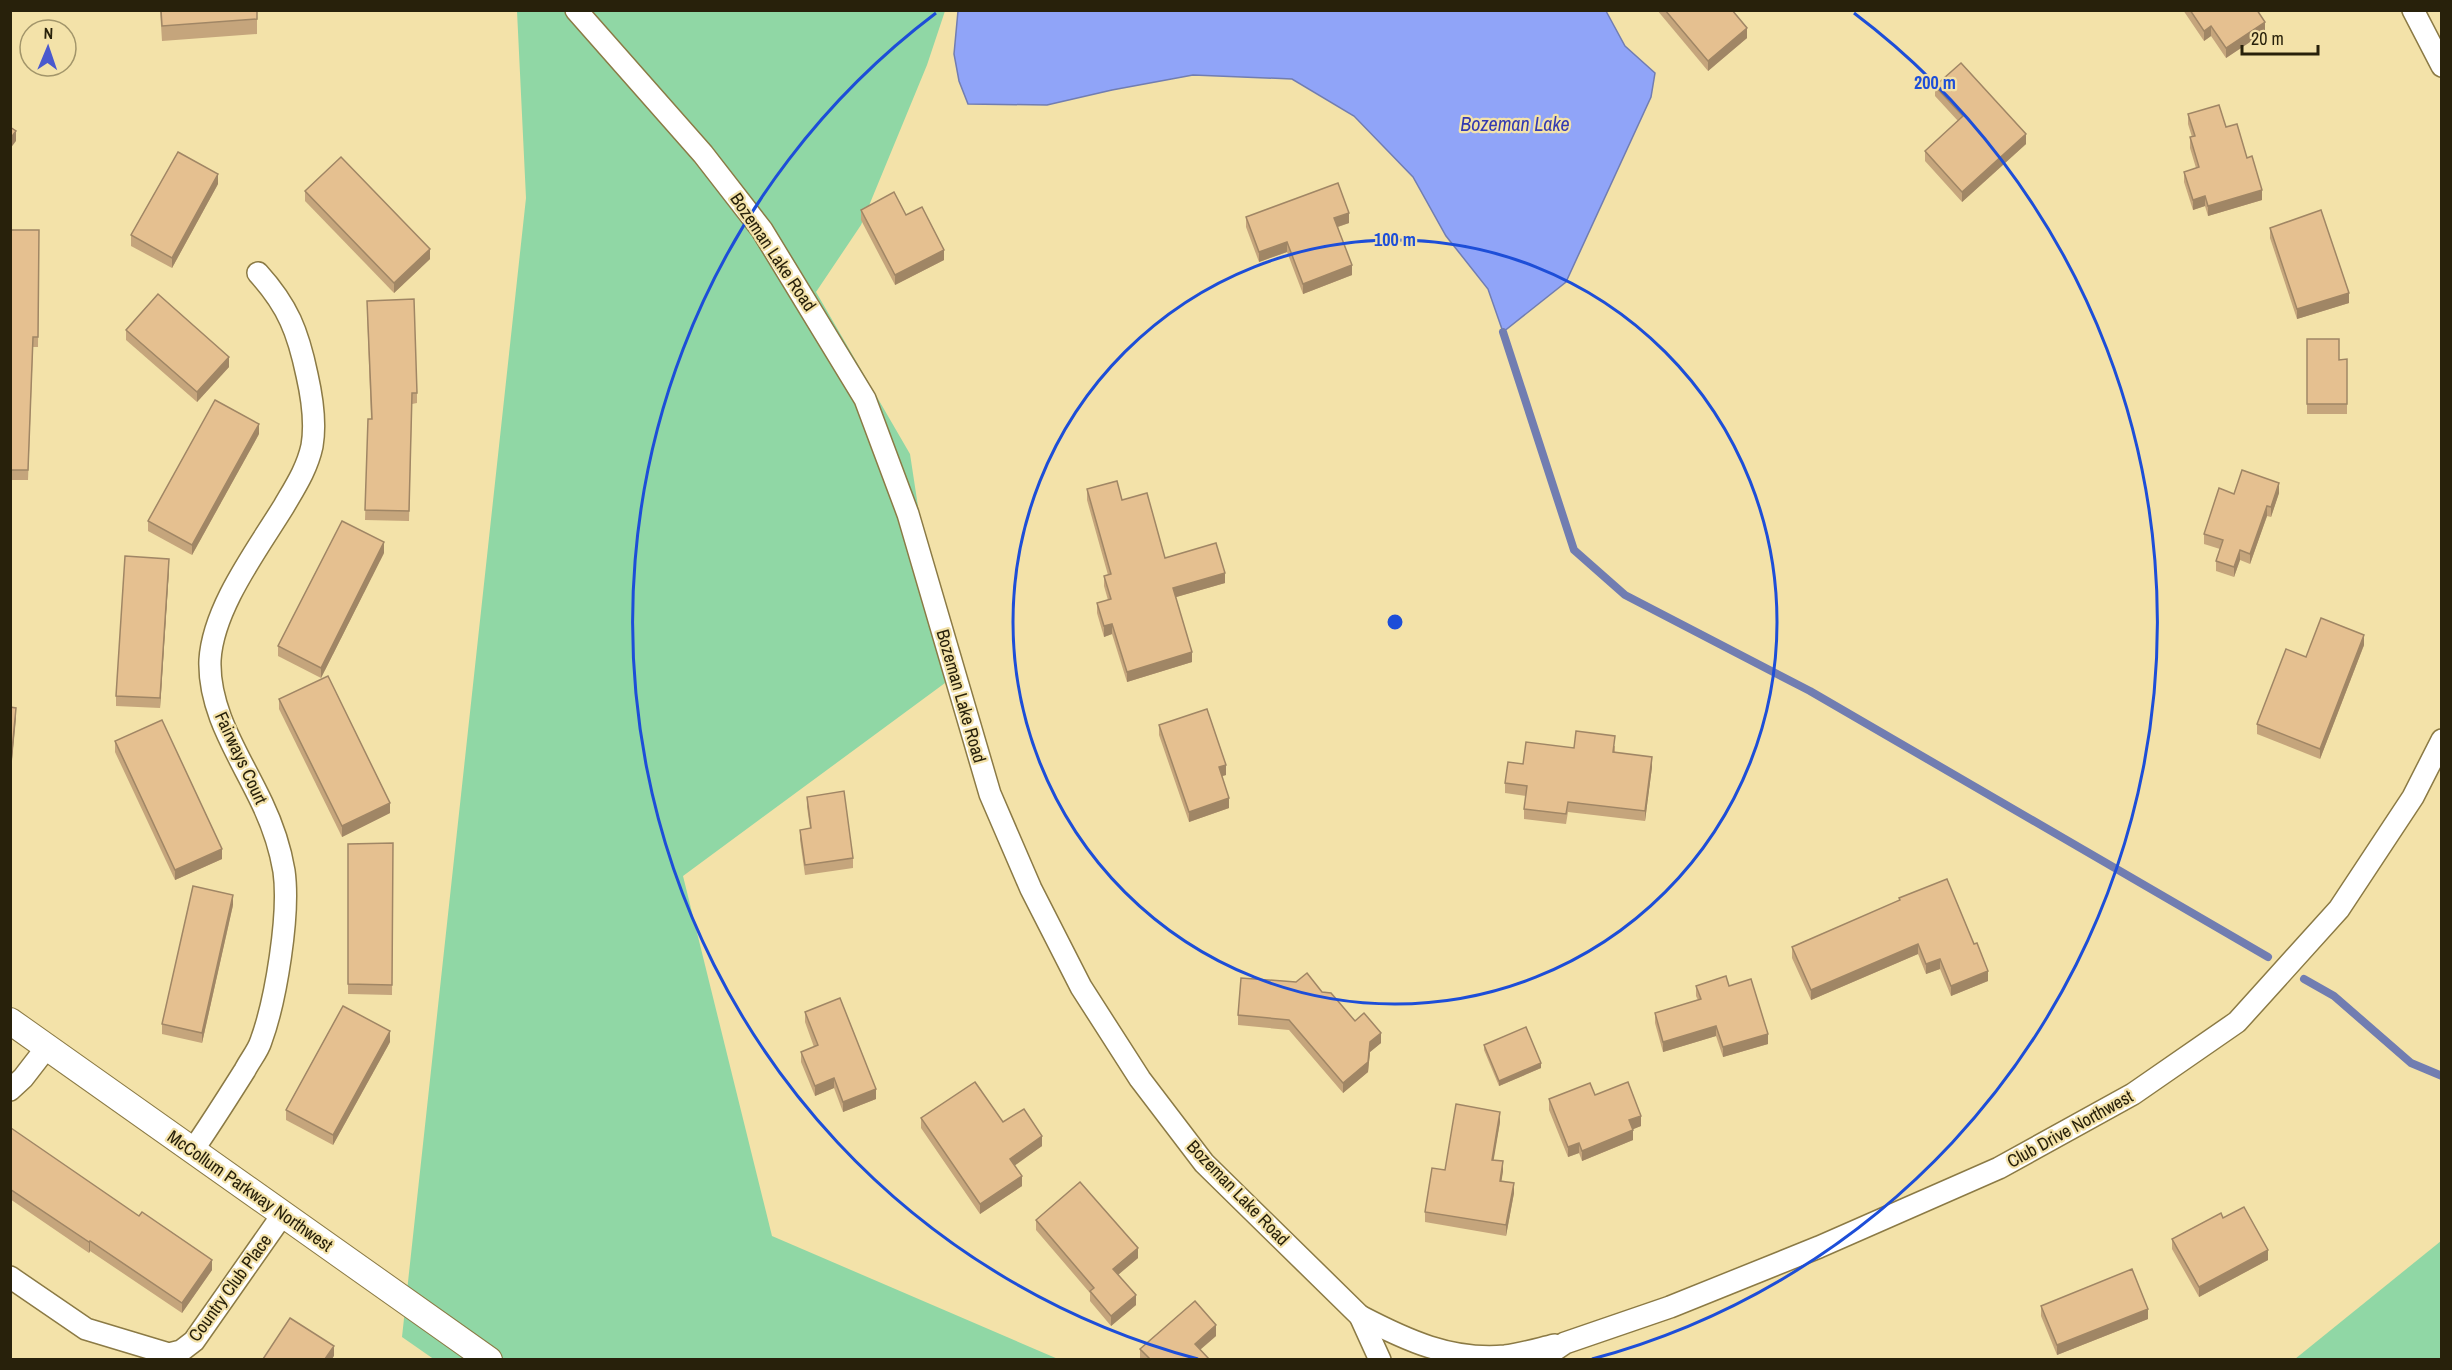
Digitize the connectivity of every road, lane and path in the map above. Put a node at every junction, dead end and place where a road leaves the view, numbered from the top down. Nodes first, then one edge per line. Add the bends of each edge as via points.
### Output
1 (576, 10) edge
2 (2413, 10) edge
3 (2442, 66) edge
4 (258, 273) dead end
5 (2442, 740) edge
6 (12, 1025) edge
7 (47, 1047) junction
8 (10, 1090) edge
9 (193, 1150) junction
10 (283, 1214) junction
11 (10, 1277) edge
12 (1360, 1316) junction
13 (1566, 1343) junction
14 (489, 1359) edge
15 (1380, 1359) edge
16 (1540, 1359) edge

1 - 12 street, Bozeman Lake Road via 703,154 762,230 865,399 908,514 990,794 1030,889 1081,987 1140,1079 1204,1163
2 - 3 street
4 - 9 street, Fairways Court via 278,296 303,355 313,418 312,445 303,474 226,602 210,659 219,716 271,823 284,872 284,926 275,988 261,1042
5 - 13 street, Club Drive Northwest via 2412,797 2339,909 2237,1022 2133,1094 1999,1168 1829,1243 1670,1307
6 - 7 street, McCollum Parkway Northwest
7 - 8 street
7 - 9 street, McCollum Parkway Northwest
9 - 10 street, McCollum Parkway Northwest
10 - 11 street, Country Club Place via 194,1341 169,1354 86,1329
10 - 14 street, McCollum Parkway Northwest
12 - 13 street, Club Drive Northwest via 1401,1337 1454,1354 1506,1356
12 - 15 street, Bozeman Lake Road
13 - 16 street, Club Drive Northwest

